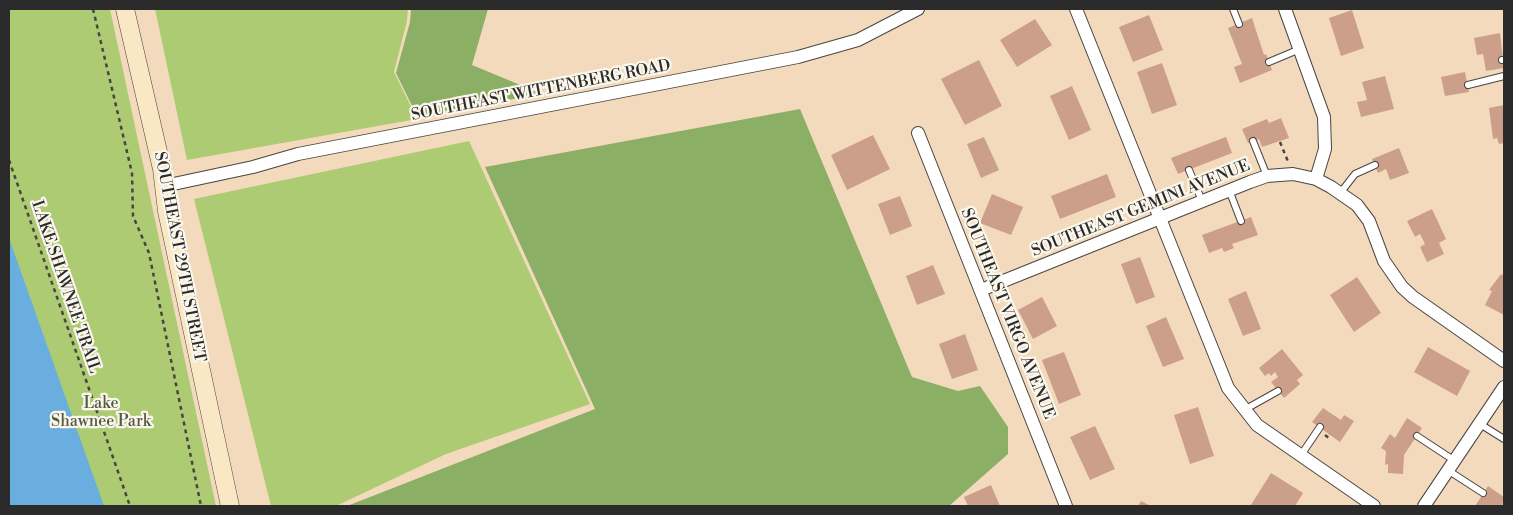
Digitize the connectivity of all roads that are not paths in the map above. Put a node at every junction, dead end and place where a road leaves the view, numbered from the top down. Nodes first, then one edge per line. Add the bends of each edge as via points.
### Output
1 (125, 9) edge
2 (918, 9) edge
3 (1076, 9) edge
4 (1233, 9) edge
5 (1285, 9) edge
6 (1239, 24) dead end
7 (1300, 49) junction
8 (1269, 62) dead end
9 (1504, 76) edge
10 (1468, 85) dead end
11 (918, 133) dead end
12 (1253, 141) dead end
13 (1375, 165) dead end
14 (1189, 170) dead end
15 (1267, 176) junction
16 (1316, 179) junction
17 (164, 186) junction
18 (1229, 190) junction
19 (1341, 192) junction
20 (1202, 201) junction
21 (1159, 217) junction
22 (1241, 221) dead end
23 (981, 290) junction
24 (1504, 361) edge
25 (1504, 387) edge
26 (1278, 391) dead end
27 (1244, 410) junction
28 (1480, 424) junction
29 (1320, 428) dead end
30 (1417, 436) dead end
31 (1504, 439) edge
32 (1301, 455) junction
33 (1452, 466) junction
34 (1483, 493) dead end
35 (230, 506) edge
36 (1066, 506) edge
37 (1374, 506) edge
38 (1424, 506) edge

1 - 17 main road, SOUTHEAST 29TH STREET
2 - 17 street, SOUTHEAST WITTENBERG ROAD via 858,40 798,57 298,154
3 - 21 street
4 - 6 lane
5 - 7 street
7 - 8 lane
7 - 16 street via 1324,117 1325,150
9 - 10 lane
11 - 23 street, SOUTHEAST VIRGO AVENUE
12 - 15 lane
13 - 19 lane via 1355,174
14 - 20 lane
15 - 16 street, SOUTHEAST GEMINI AVENUE via 1293,174
15 - 18 street, SOUTHEAST GEMINI AVENUE
16 - 19 street, SOUTHEAST GEMINI AVENUE
17 - 35 main road, SOUTHEAST 29TH STREET
18 - 20 street, SOUTHEAST GEMINI AVENUE
18 - 22 lane
19 - 24 street, SOUTHEAST GEMINI AVENUE via 1369,221 1384,262 1402,287
20 - 21 street, SOUTHEAST GEMINI AVENUE
21 - 23 street, SOUTHEAST GEMINI AVENUE
21 - 27 street via 1228,388
23 - 36 street, SOUTHEAST VIRGO AVENUE
25 - 28 street
26 - 27 lane
27 - 32 street via 1257,426
28 - 31 lane
28 - 33 street
29 - 32 lane
30 - 33 lane
32 - 37 street
33 - 34 lane
33 - 38 street

